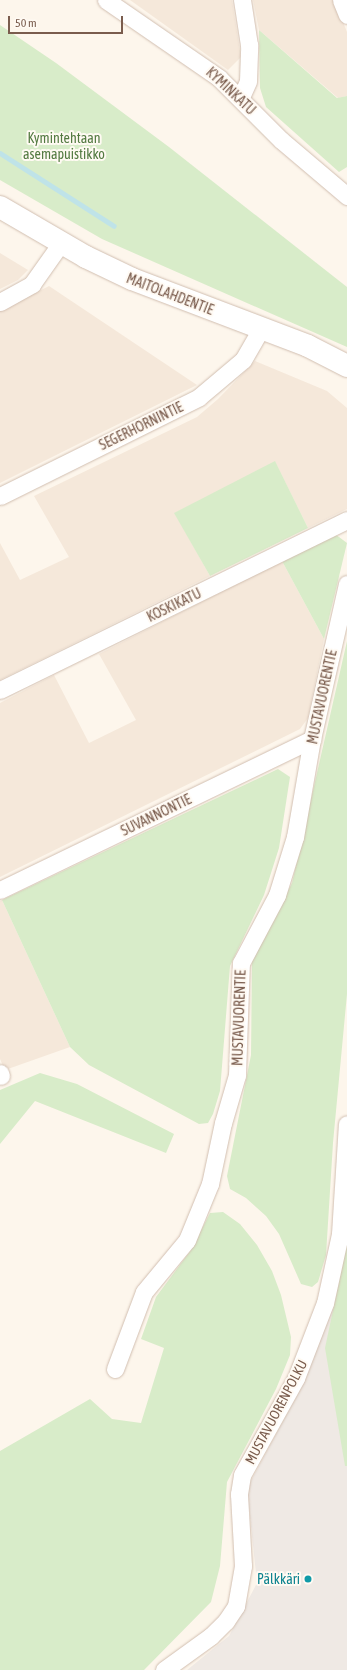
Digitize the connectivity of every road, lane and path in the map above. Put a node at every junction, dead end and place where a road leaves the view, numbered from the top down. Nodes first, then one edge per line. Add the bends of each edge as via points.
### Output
1 (106, 0) edge
2 (242, 0) edge
3 (341, 0) edge
4 (347, 15) edge
5 (241, 98) junction
6 (347, 196) edge
7 (0, 207) edge
8 (61, 243) junction
9 (0, 302) edge
10 (261, 329) junction
11 (347, 366) edge
12 (0, 496) edge
13 (347, 520) edge
14 (347, 584) edge
15 (0, 690) edge
16 (312, 739) junction
17 (0, 890) edge
18 (347, 1124) edge
19 (114, 1369) dead end
20 (164, 1670) edge

1 - 5 street, KYMINKATU via 199,62
2 - 5 street via 249,45 249,64 247,86
3 - 4 street
5 - 6 street, KYMINKATU via 281,140
7 - 8 street, MAITOLAHDENTIE
8 - 9 street via 32,284
8 - 10 street, MAITOLAHDENTIE via 132,279
10 - 11 street, MAITOLAHDENTIE via 308,346
10 - 12 street, SEGERHORNINTIE via 243,360 199,397
13 - 15 street, KOSKIKATU
14 - 16 street, MUSTAVUORENTIE
16 - 17 street, SUVANNONTIE
16 - 19 street, MUSTAVUORENTIE via 295,838 277,896 241,963 238,1075 223,1123 210,1184 187,1240 144,1292
18 - 20 street, MUSTAVUORENPOLKU via 340,1234 325,1303 296,1378 242,1475 239,1494 243,1566 236,1606 211,1636

